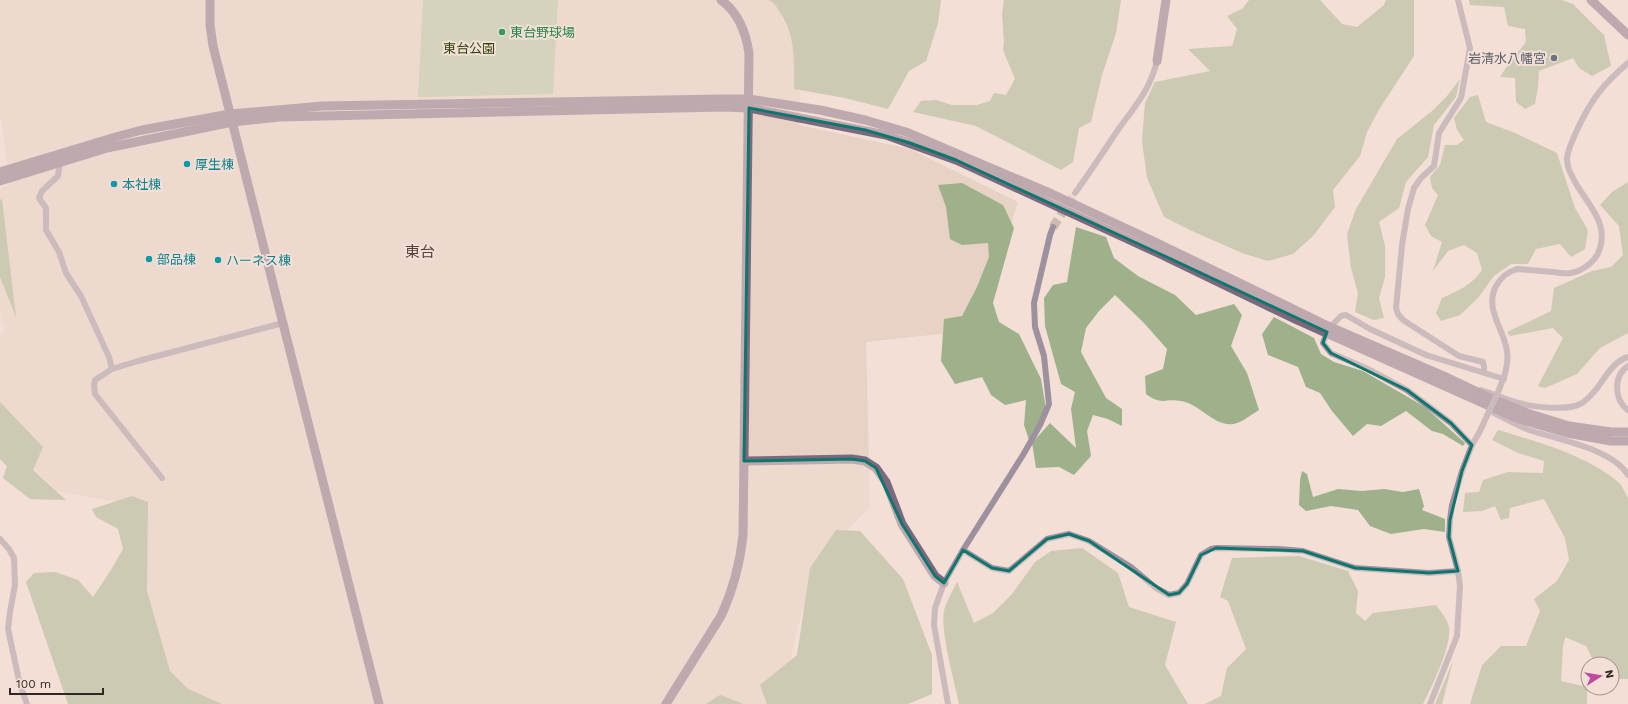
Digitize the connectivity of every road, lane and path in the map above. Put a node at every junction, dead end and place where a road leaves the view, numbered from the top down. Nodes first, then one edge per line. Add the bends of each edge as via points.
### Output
1 (210, 0) edge
2 (721, 0) edge
3 (1166, 0) edge
4 (1458, 0) edge
5 (1591, 0) edge
6 (1600, 5) edge
7 (1628, 35) edge
8 (1157, 61) joint
9 (1628, 63) edge
10 (749, 104) junction
11 (231, 118) junction
12 (60, 162) junction
13 (0, 172) edge
14 (0, 181) edge
15 (1075, 193) tunnel mouth
16 (1053, 227) tunnel mouth
17 (283, 323) junction
18 (1328, 330) junction
19 (1628, 357) edge
20 (1628, 366) edge
21 (112, 369) junction
22 (1484, 372) junction
23 (1448, 378) junction
24 (1504, 378) junction
25 (1439, 384) junction
26 (1628, 410) edge
27 (1628, 432) edge
28 (1628, 440) edge
29 (1472, 445) junction
30 (744, 462) junction
31 (1628, 475) edge
32 (162, 478) dead end
33 (0, 539) edge
34 (963, 550) junction
35 (1458, 571) junction
36 (944, 583) junction
37 (27, 704) edge
38 (379, 704) edge
39 (666, 704) edge
40 (948, 704) edge
41 (1430, 704) edge

1 - 11 street via 213,46
2 - 10 street via 739,20 748,42
3 - 8 street
4 - 22 street via 1470,48 1461,98 1439,133 1434,166 1421,178 1412,195 1402,245 1396,308 1403,320 1445,348 1459,356 1483,362
5 - 6 street
6 - 7 street
8 - 15 street via 1147,89
9 - 24 street via 1602,87 1587,109 1572,140 1567,159 1576,185 1597,214 1600,223 1602,232 1598,253 1579,271 1570,274 1517,270 1509,272 1501,279 1494,292 1492,304 1493,315 1507,351 1508,362
10 - 11 street via 676,99 323,106
10 - 18 street via 850,116 906,132 1081,208
10 - 30 street
11 - 12 street
11 - 13 street via 119,136
11 - 17 street
12 - 14 street
12 - 21 street via 58,176 42,191 39,198 46,208 46,230 59,252 66,273 81,296
16 - 34 street via 1034,303 1035,327 1044,356 1050,404 1040,425
17 - 21 street
17 - 38 street
18 - 22 street via 1341,316 1346,315 1370,329 1426,354
18 - 23 street
18 - 25 street
18 - 29 street via 1323,343 1331,353 1407,390 1451,423
19 - 23 street via 1623,358 1613,368 1581,404 1566,408 1520,404
20 - 26 street via 1620,375 1617,390 1619,400
21 - 32 street via 95,380 95,394
22 - 24 street
23 - 27 street via 1488,397 1549,420 1569,426
24 - 29 street, bridge
25 - 28 street via 1516,418 1553,429 1611,440
25 - 31 street via 1528,429 1573,442 1599,453 1618,464
29 - 35 street via 1462,471 1450,520 1449,537
30 - 36 street via 852,459 865,461 876,468 886,482 902,524 935,576
30 - 39 street via 743,535 734,584 721,616
33 - 37 street via 14,558 16,584 8,629 20,685
34 - 35 street via 992,568 1009,571 1047,539 1069,534 1089,541 1169,595 1179,593 1187,584 1201,555 1216,548 1303,551 1355,568 1429,573
34 - 36 street
35 - 41 street via 1460,586 1457,636
36 - 40 street via 935,608 934,625

